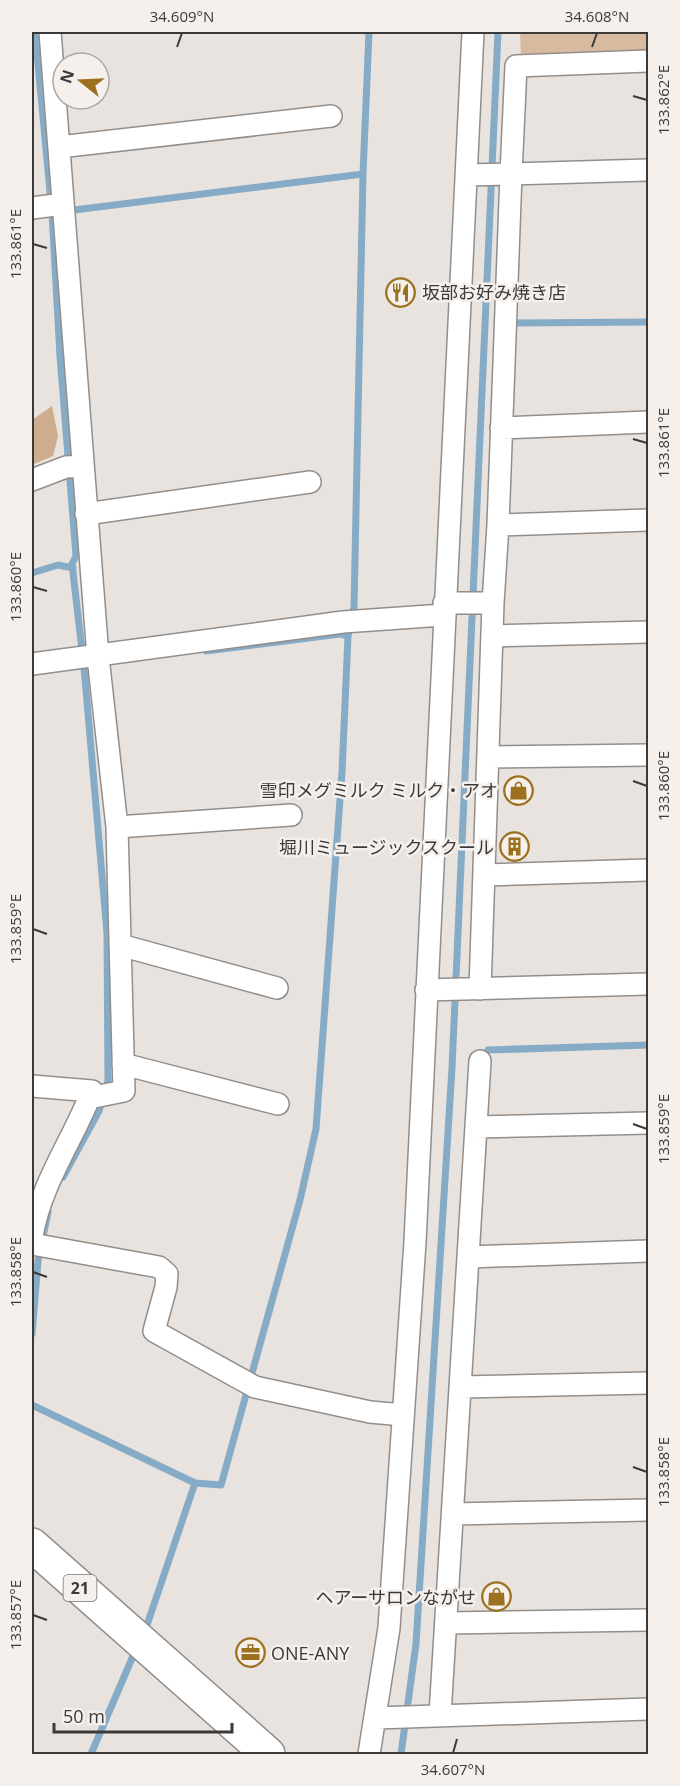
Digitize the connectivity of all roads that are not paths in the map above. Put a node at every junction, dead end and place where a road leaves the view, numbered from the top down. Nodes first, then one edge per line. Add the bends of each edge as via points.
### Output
1 (50, 32) edge
2 (473, 32) edge
3 (648, 61) edge
4 (332, 116) dead end
5 (59, 147) junction
6 (648, 171) edge
7 (472, 175) junction
8 (507, 175) junction
9 (49, 206) edge
10 (648, 422) edge
11 (501, 428) junction
12 (74, 467) junction
13 (32, 480) edge
14 (310, 482) dead end
15 (86, 514) junction
16 (648, 520) edge
17 (498, 525) junction
18 (488, 602) junction
19 (447, 607) junction
20 (648, 632) edge
21 (492, 636) junction
22 (88, 658) junction
23 (32, 664) edge
24 (648, 755) edge
25 (488, 757) junction
26 (291, 814) dead end
27 (117, 827) junction
28 (648, 870) edge
29 (484, 875) junction
30 (120, 945) junction
31 (648, 984) edge
32 (277, 988) dead end
33 (474, 989) junction
34 (433, 990) junction
35 (480, 1061) dead end
36 (123, 1064) junction
37 (32, 1086) edge
38 (99, 1096) junction
39 (279, 1104) dead end
40 (648, 1123) edge
41 (476, 1127) junction
42 (32, 1236) edge
43 (38, 1246) edge
44 (648, 1251) edge
45 (468, 1257) junction
46 (648, 1383) edge
47 (460, 1387) junction
48 (403, 1415) junction
49 (648, 1510) edge
50 (453, 1514) junction
51 (32, 1545) edge
52 (648, 1620) edge
53 (447, 1623) junction
54 (648, 1708) edge
55 (441, 1715) junction
56 (381, 1718) junction
57 (268, 1755) edge
58 (369, 1755) edge

1 - 5 street
2 - 7 street
3 - 8 street via 516,66
4 - 5 street
5 - 9 street
6 - 8 street
7 - 8 street
7 - 19 street
8 - 11 street
9 - 12 street
10 - 11 street
11 - 17 street
12 - 13 street
12 - 15 street
14 - 15 street
15 - 22 street
16 - 17 street
17 - 18 street
18 - 19 street
18 - 21 street
19 - 22 street
19 - 34 street
20 - 21 street
21 - 25 street
22 - 23 street
22 - 27 street
24 - 25 street
25 - 29 street
26 - 27 street
27 - 30 street
28 - 29 street
29 - 33 street
30 - 32 street
30 - 36 street
31 - 33 street
33 - 34 street
34 - 48 street
35 - 41 street
36 - 38 street via 124,1091
36 - 39 street
37 - 38 street via 92,1091
38 - 42 street via 56,1162 35,1217
40 - 41 street
41 - 45 street
43 - 48 street via 159,1267 167,1274 166,1287 154,1331 250,1385 370,1412
44 - 45 street
45 - 47 street
46 - 47 street
47 - 50 street
48 - 56 street
49 - 50 street
50 - 53 street
51 - 57 main road, 21
52 - 53 street
53 - 55 street
54 - 55 street
55 - 56 street
56 - 58 street

